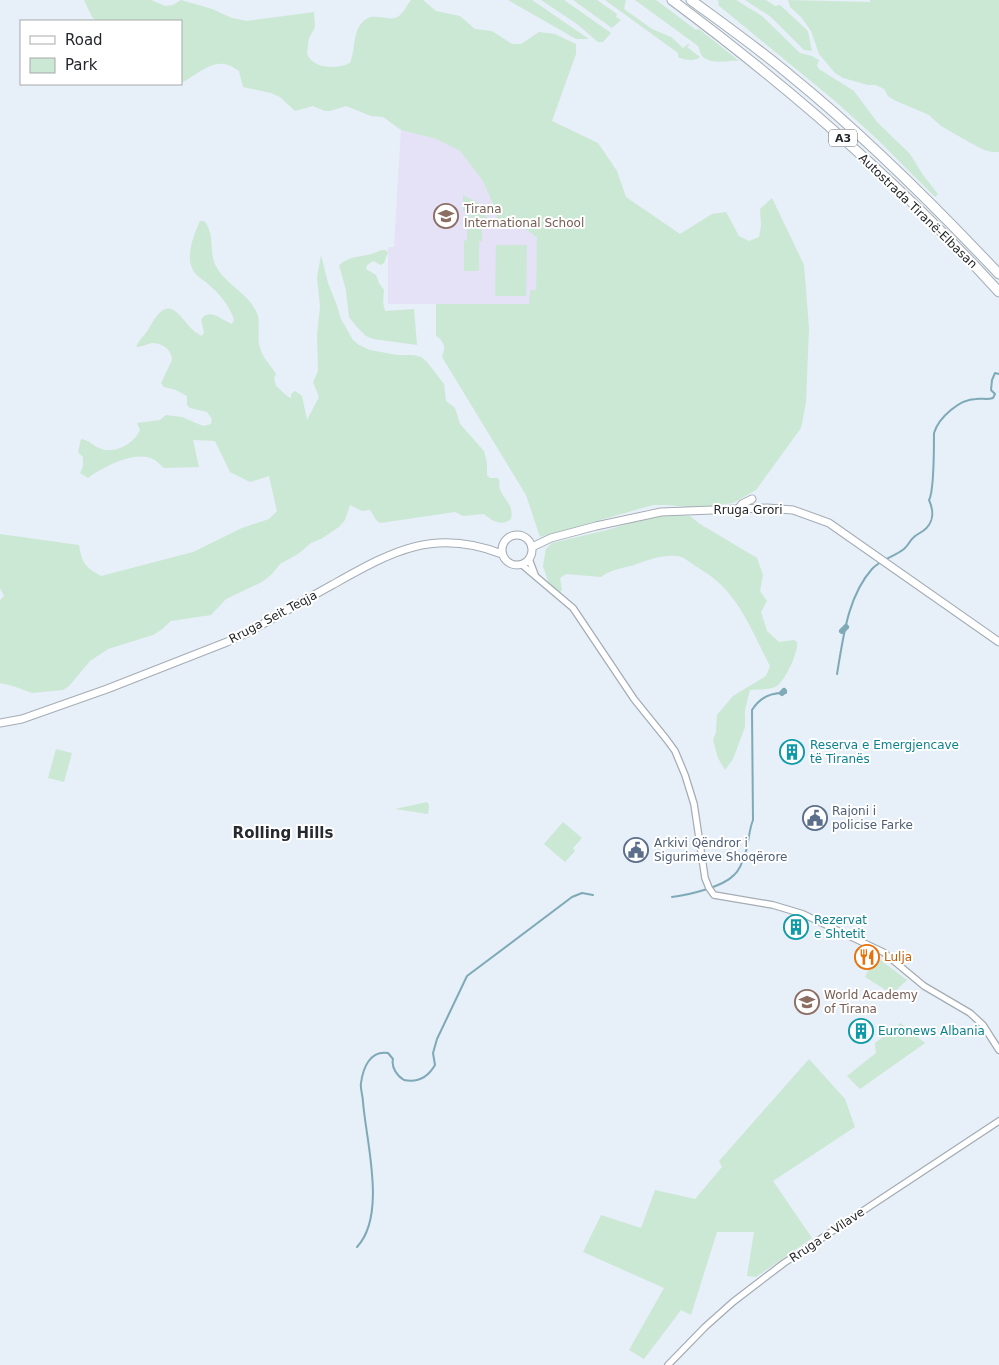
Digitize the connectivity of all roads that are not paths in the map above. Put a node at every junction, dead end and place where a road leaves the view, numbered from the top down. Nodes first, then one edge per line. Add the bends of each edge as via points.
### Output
1 (672, 0) edge
2 (691, 0) edge
3 (999, 274) edge
4 (999, 292) edge
5 (752, 499) dead end
6 (738, 509) junction
7 (551, 538) junction
8 (528, 540) junction
9 (502, 544) junction
10 (532, 547) junction
11 (488, 548) junction
12 (502, 554) junction
13 (530, 558) junction
14 (521, 564) junction
15 (536, 576) junction
16 (999, 642) edge
17 (0, 723) edge
18 (999, 1050) edge
19 (999, 1121) edge
20 (668, 1365) edge

1 - 4 highway, Autostrada Tiranë-Elbasan / A3 via 781,84 849,143 909,199
2 - 3 highway, Autostrada Tiranë-Elbasan / A3 via 791,76 858,135
5 - 6 main road
6 - 7 main road, Rruga Grori via 655,513
6 - 16 main road, Rruga Grori via 793,510 829,523
7 - 8 main road, Rruga Grori
7 - 10 main road, Rruga Grori
8 - 9 main road via 519,534 512,535
8 - 10 main road
9 - 11 main road, Rruga Seit Teqja
9 - 12 main road
10 - 13 main road
11 - 12 main road, Rruga Seit Teqja
11 - 17 main road, Rruga Seit Teqja via 441,542 387,555 245,634 107,689 22,719
12 - 14 main road via 513,565
13 - 14 main road
13 - 15 street
14 - 15 street
15 - 18 street via 573,608 634,700 668,740 685,775 694,804 705,878 713,894 786,908 883,952 924,986 978,1019
19 - 20 street, Rruga e Vilave via 784,1263 705,1327

